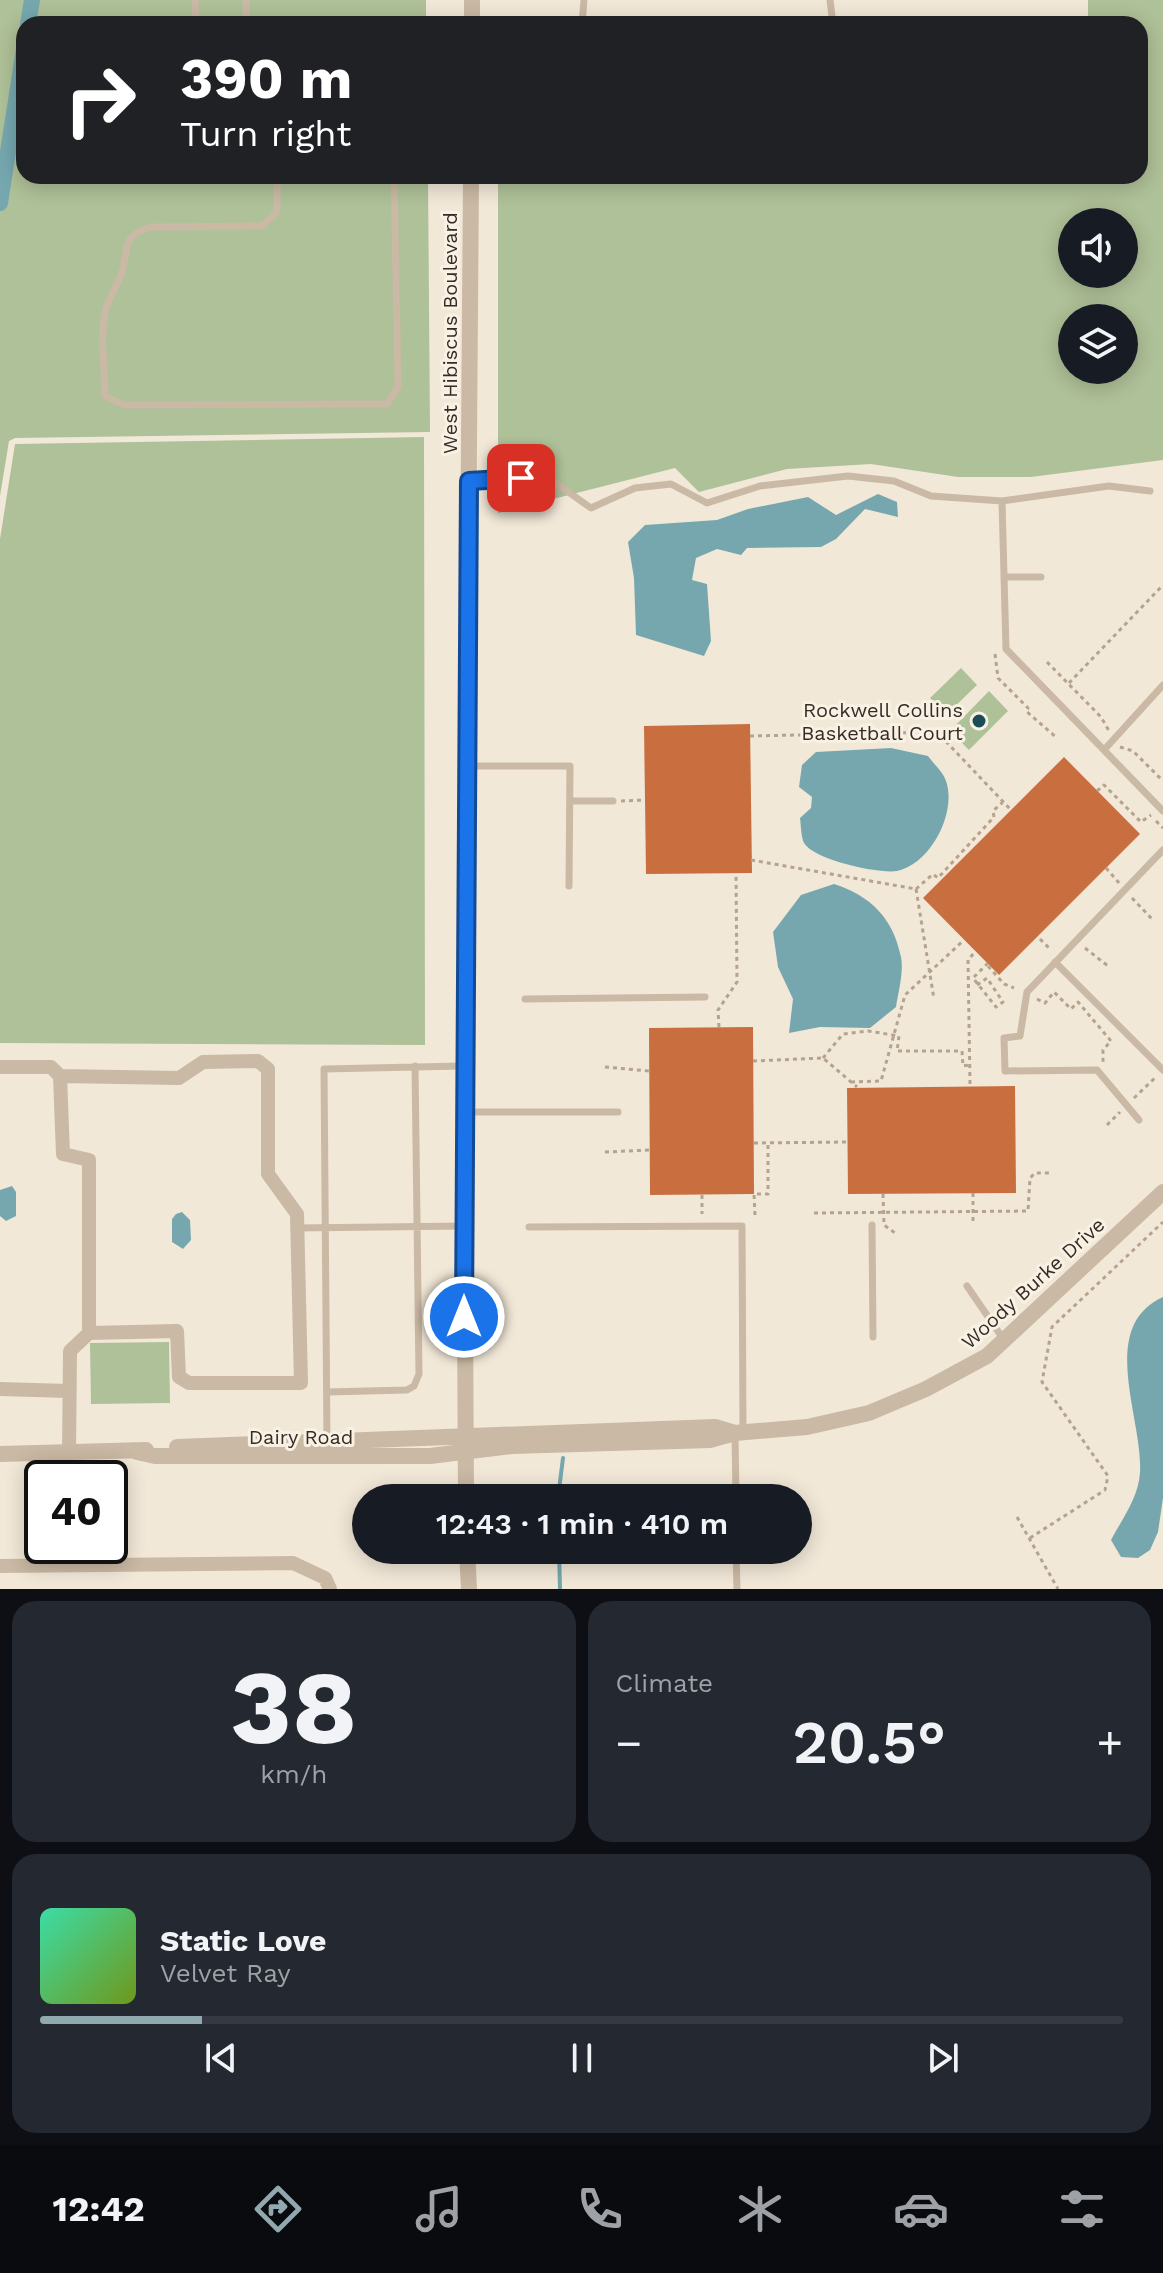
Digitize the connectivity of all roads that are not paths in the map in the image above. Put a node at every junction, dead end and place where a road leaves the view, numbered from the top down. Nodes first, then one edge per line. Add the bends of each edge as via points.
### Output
1 (277, 184) edge
2 (394, 184) edge
3 (471, 184) edge
4 (469, 481) junction
5 (1150, 491) dead end
6 (1002, 501) junction
7 (1004, 577) junction
8 (1041, 577) dead end
9 (1163, 685) edge
10 (1104, 750) junction
11 (467, 767) junction
12 (571, 801) junction
13 (613, 801) road end
14 (1163, 811) edge
15 (1163, 850) edge
16 (569, 886) dead end
17 (1055, 962) junction
18 (705, 997) dead end
19 (525, 999) dead end
20 (415, 1066) junction
21 (464, 1066) junction
22 (0, 1067) edge
23 (1163, 1070) edge
24 (60, 1076) junction
25 (464, 1112) junction
26 (618, 1112) dead end
27 (1139, 1120) dead end
28 (1163, 1192) edge
29 (872, 1225) dead end
30 (465, 1226) junction
31 (324, 1227) junction
32 (417, 1227) junction
33 (529, 1227) dead end
34 (297, 1228) junction
35 (967, 1286) dead end
36 (89, 1333) junction
37 (873, 1337) dead end
38 (1004, 1340) junction
39 (0, 1389) edge
40 (68, 1391) junction
41 (327, 1392) junction
42 (739, 1433) junction
43 (464, 1446) junction
44 (327, 1449) junction
45 (0, 1454) edge
46 (69, 1454) junction
47 (465, 1484) edge
48 (737, 1484) edge
49 (468, 1564) edge
50 (736, 1564) edge
51 (0, 1566) edge
52 (330, 1589) edge
53 (469, 1589) edge
54 (737, 1589) edge

1 - 2 lane via 277,212 262,226 151,227 128,239 121,275 106,308 105,396 124,405 387,404 398,387
3 - 4 street, West Hibiscus Boulevard
4 - 6 lane via 547,477 591,508 635,488 659,485 671,484 707,503 760,486 848,476 894,481 931,496
4 - 11 street, West Hibiscus Boulevard
5 - 6 lane via 1109,486
6 - 7 lane
7 - 8 lane
7 - 10 lane via 1006,649
9 - 10 lane
10 - 14 lane
11 - 12 lane via 570,766
11 - 21 street, West Hibiscus Boulevard
12 - 13 lane
12 - 16 lane
15 - 17 lane
17 - 23 lane
17 - 27 lane via 1027,992 1020,1036 1004,1038 1005,1071 1097,1070
18 - 19 lane
20 - 21 lane
20 - 31 lane via 324,1069
20 - 32 lane
21 - 25 street, West Hibiscus Boulevard
22 - 24 street via 51,1067
24 - 34 street via 179,1078 203,1062 258,1061 268,1069 268,1174 297,1214
24 - 36 street via 63,1154 89,1160
25 - 26 lane
25 - 30 street, West Hibiscus Boulevard
28 - 38 street, Woody Burke Drive
29 - 37 lane
30 - 32 lane
30 - 43 street, West Hibiscus Boulevard
31 - 32 lane
31 - 34 lane
31 - 41 lane
32 - 41 lane via 417,1381 407,1390
33 - 42 lane via 742,1226
34 - 36 street via 301,1383 189,1383 179,1377 177,1331
35 - 38 lane
36 - 40 street via 70,1351
38 - 42 street, Woody Burke Drive via 987,1356 938,1383 869,1413 807,1427
39 - 40 street
40 - 46 street
41 - 44 lane
42 - 43 street, Woody Burke Drive via 715,1427 541,1431
42 - 48 lane
43 - 44 street, Dairy Road
43 - 47 street, West Hibiscus Boulevard
44 - 46 street, Dairy Road via 161,1447
45 - 46 street, Dairy Road
49 - 53 street
50 - 54 lane
51 - 52 street via 293,1563 325,1578

